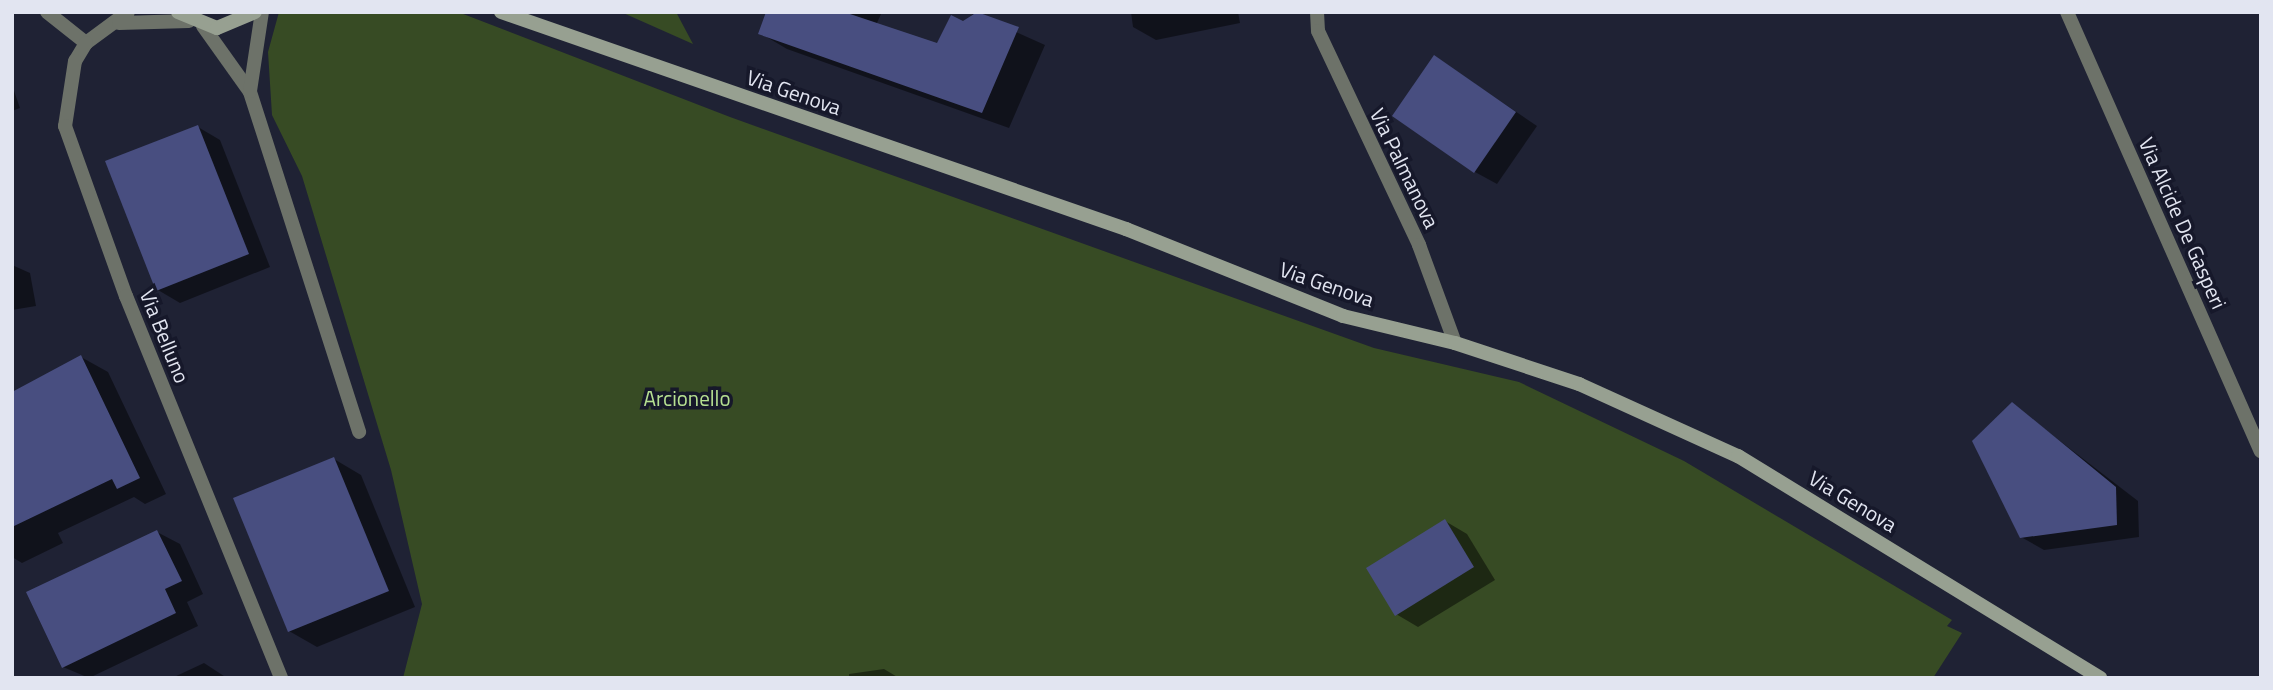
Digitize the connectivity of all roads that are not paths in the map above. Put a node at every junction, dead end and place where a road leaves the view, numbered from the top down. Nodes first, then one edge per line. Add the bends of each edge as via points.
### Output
1 (47, 12) edge
2 (256, 12) edge
3 (262, 12) edge
4 (501, 12) edge
5 (1317, 12) edge
6 (2067, 12) edge
7 (124, 17) edge
8 (190, 20) edge
9 (86, 43) junction
10 (250, 92) junction
11 (1455, 343) junction
12 (359, 432) dead end
13 (2261, 451) edge
14 (281, 678) edge
15 (2099, 678) edge

1 - 9 street
2 - 8 main road via 231,26
3 - 10 street
4 - 11 main road, Via Genova via 1126,229 1343,316
5 - 11 street, Via Palmanova via 1318,31 1419,245
6 - 13 street, Via Alcide De Gasperi
7 - 8 street
7 - 9 street
8 - 10 street
9 - 14 street, Via Belluno via 67,82 65,125 126,296
10 - 12 street
11 - 15 main road, Via Genova via 1579,384 1738,456

